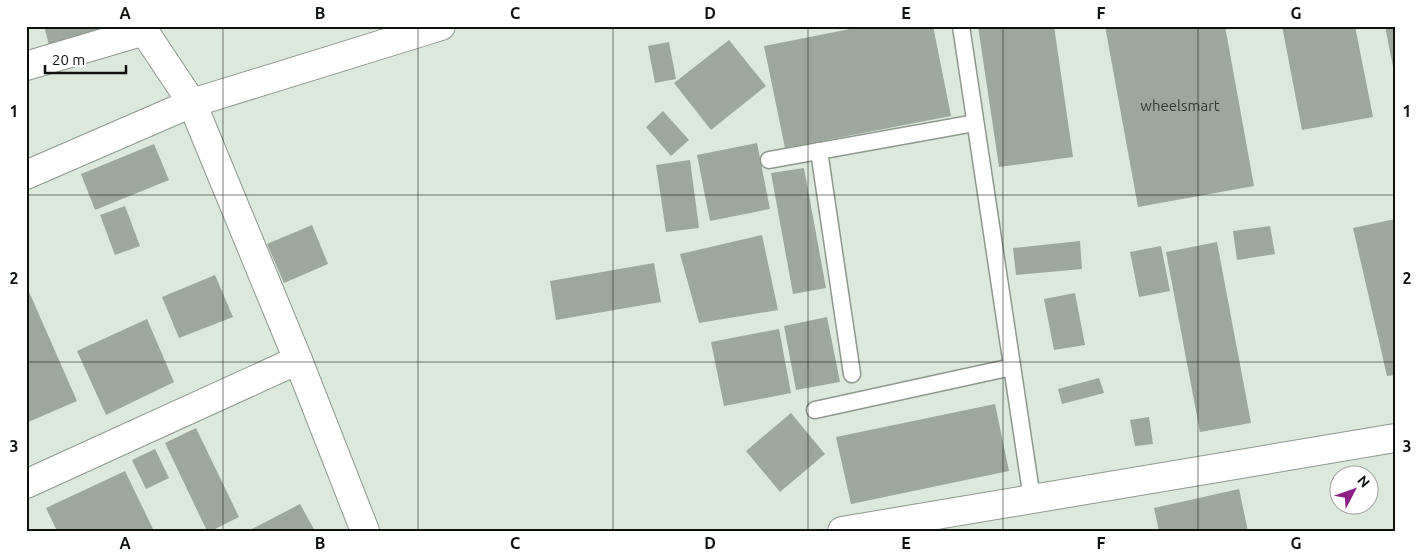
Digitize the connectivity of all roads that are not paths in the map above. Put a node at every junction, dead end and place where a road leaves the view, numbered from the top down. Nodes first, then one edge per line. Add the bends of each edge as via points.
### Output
1 (440, 26) edge
2 (961, 26) edge
3 (144, 29) edge
4 (26, 66) edge
5 (192, 103) junction
6 (975, 123) junction
7 (819, 151) junction
8 (769, 160) dead end
9 (26, 175) edge
10 (298, 360) junction
11 (1012, 367) junction
12 (852, 374) dead end
13 (815, 410) dead end
14 (1395, 438) edge
15 (26, 484) edge
16 (1032, 499) junction
17 (365, 531) edge
18 (842, 531) edge

1 - 5 street
2 - 6 lane
3 - 4 street
3 - 5 street
5 - 9 street
5 - 10 street
6 - 7 lane
6 - 11 lane
7 - 8 lane
7 - 12 lane
10 - 15 street
10 - 17 street
11 - 13 lane
11 - 16 lane
14 - 16 street
16 - 18 street

